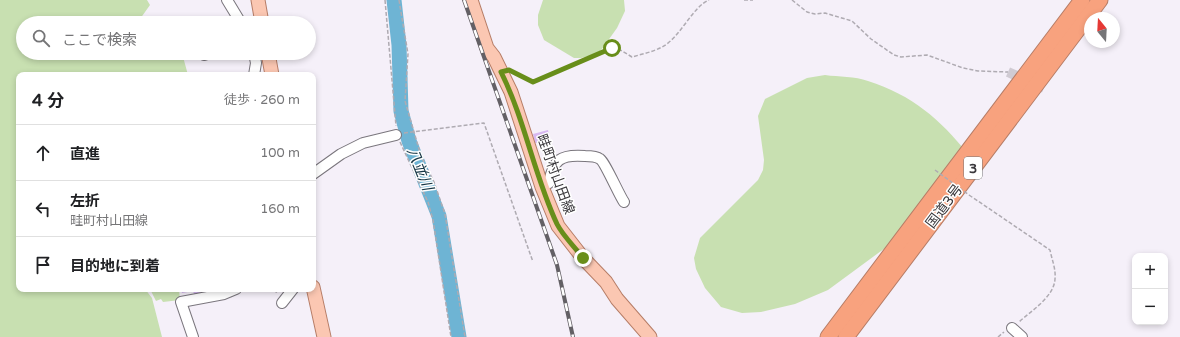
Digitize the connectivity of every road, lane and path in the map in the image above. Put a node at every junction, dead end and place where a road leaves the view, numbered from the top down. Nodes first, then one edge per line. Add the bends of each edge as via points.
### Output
1 (227, 0) edge
2 (258, 0) edge
3 (385, 0) edge
4 (399, 0) edge
5 (471, 0) edge
6 (709, 0) edge
7 (744, 0) edge
8 (753, 0) edge
9 (792, 0) edge
10 (1082, 0) edge
11 (1100, 0) edge
12 (237, 16) edge
13 (261, 16) edge
14 (255, 60) edge
15 (269, 60) edge
16 (254, 72) edge
17 (271, 72) edge
18 (501, 72) junction
19 (1008, 72) tunnel mouth
20 (413, 131) junction
21 (396, 135) junction
22 (934, 170) dead end
23 (316, 172) edge
24 (542, 187) junction
25 (624, 202) dead end
26 (533, 262) dead end
27 (229, 292) edge
28 (291, 292) edge
29 (314, 292) edge
30 (282, 303) dead end
31 (1012, 328) joint
32 (193, 337) edge
33 (324, 337) edge
34 (450, 337) edge
35 (465, 337) edge
36 (650, 337) edge
37 (828, 337) edge
38 (846, 337) edge
39 (1022, 337) edge

1 - 12 street
2 - 13 main road
3 - 21 path
4 - 20 path via 408,54 405,101
5 - 18 main road, 畦町村山田線 via 487,48
6 - 18 path via 698,8 663,47 650,52 632,57 617,48 612,48 533,82 509,70
7 - 8 path
9 - 19 path via 807,12 825,12 852,21 871,39 894,55 928,55 963,68
10 - 37 highway, 国道3号 / 3
11 - 38 highway, 国道3号 / 3
14 - 16 street
15 - 17 main road
18 - 24 main road, 畦町村山田線 via 511,92
20 - 26 path via 484,123
20 - 35 path via 445,214
21 - 23 street via 362,143
21 - 34 path via 428,202 438,245
22 - 31 path, bridge via 1050,250 1055,273 1053,287 1045,299
24 - 25 street via 549,183 552,168 558,161 571,155 594,157 604,163
24 - 36 main road, 畦町村山田線 via 558,226
27 - 32 street via 181,302
28 - 30 street
29 - 33 main road
31 - 39 street

